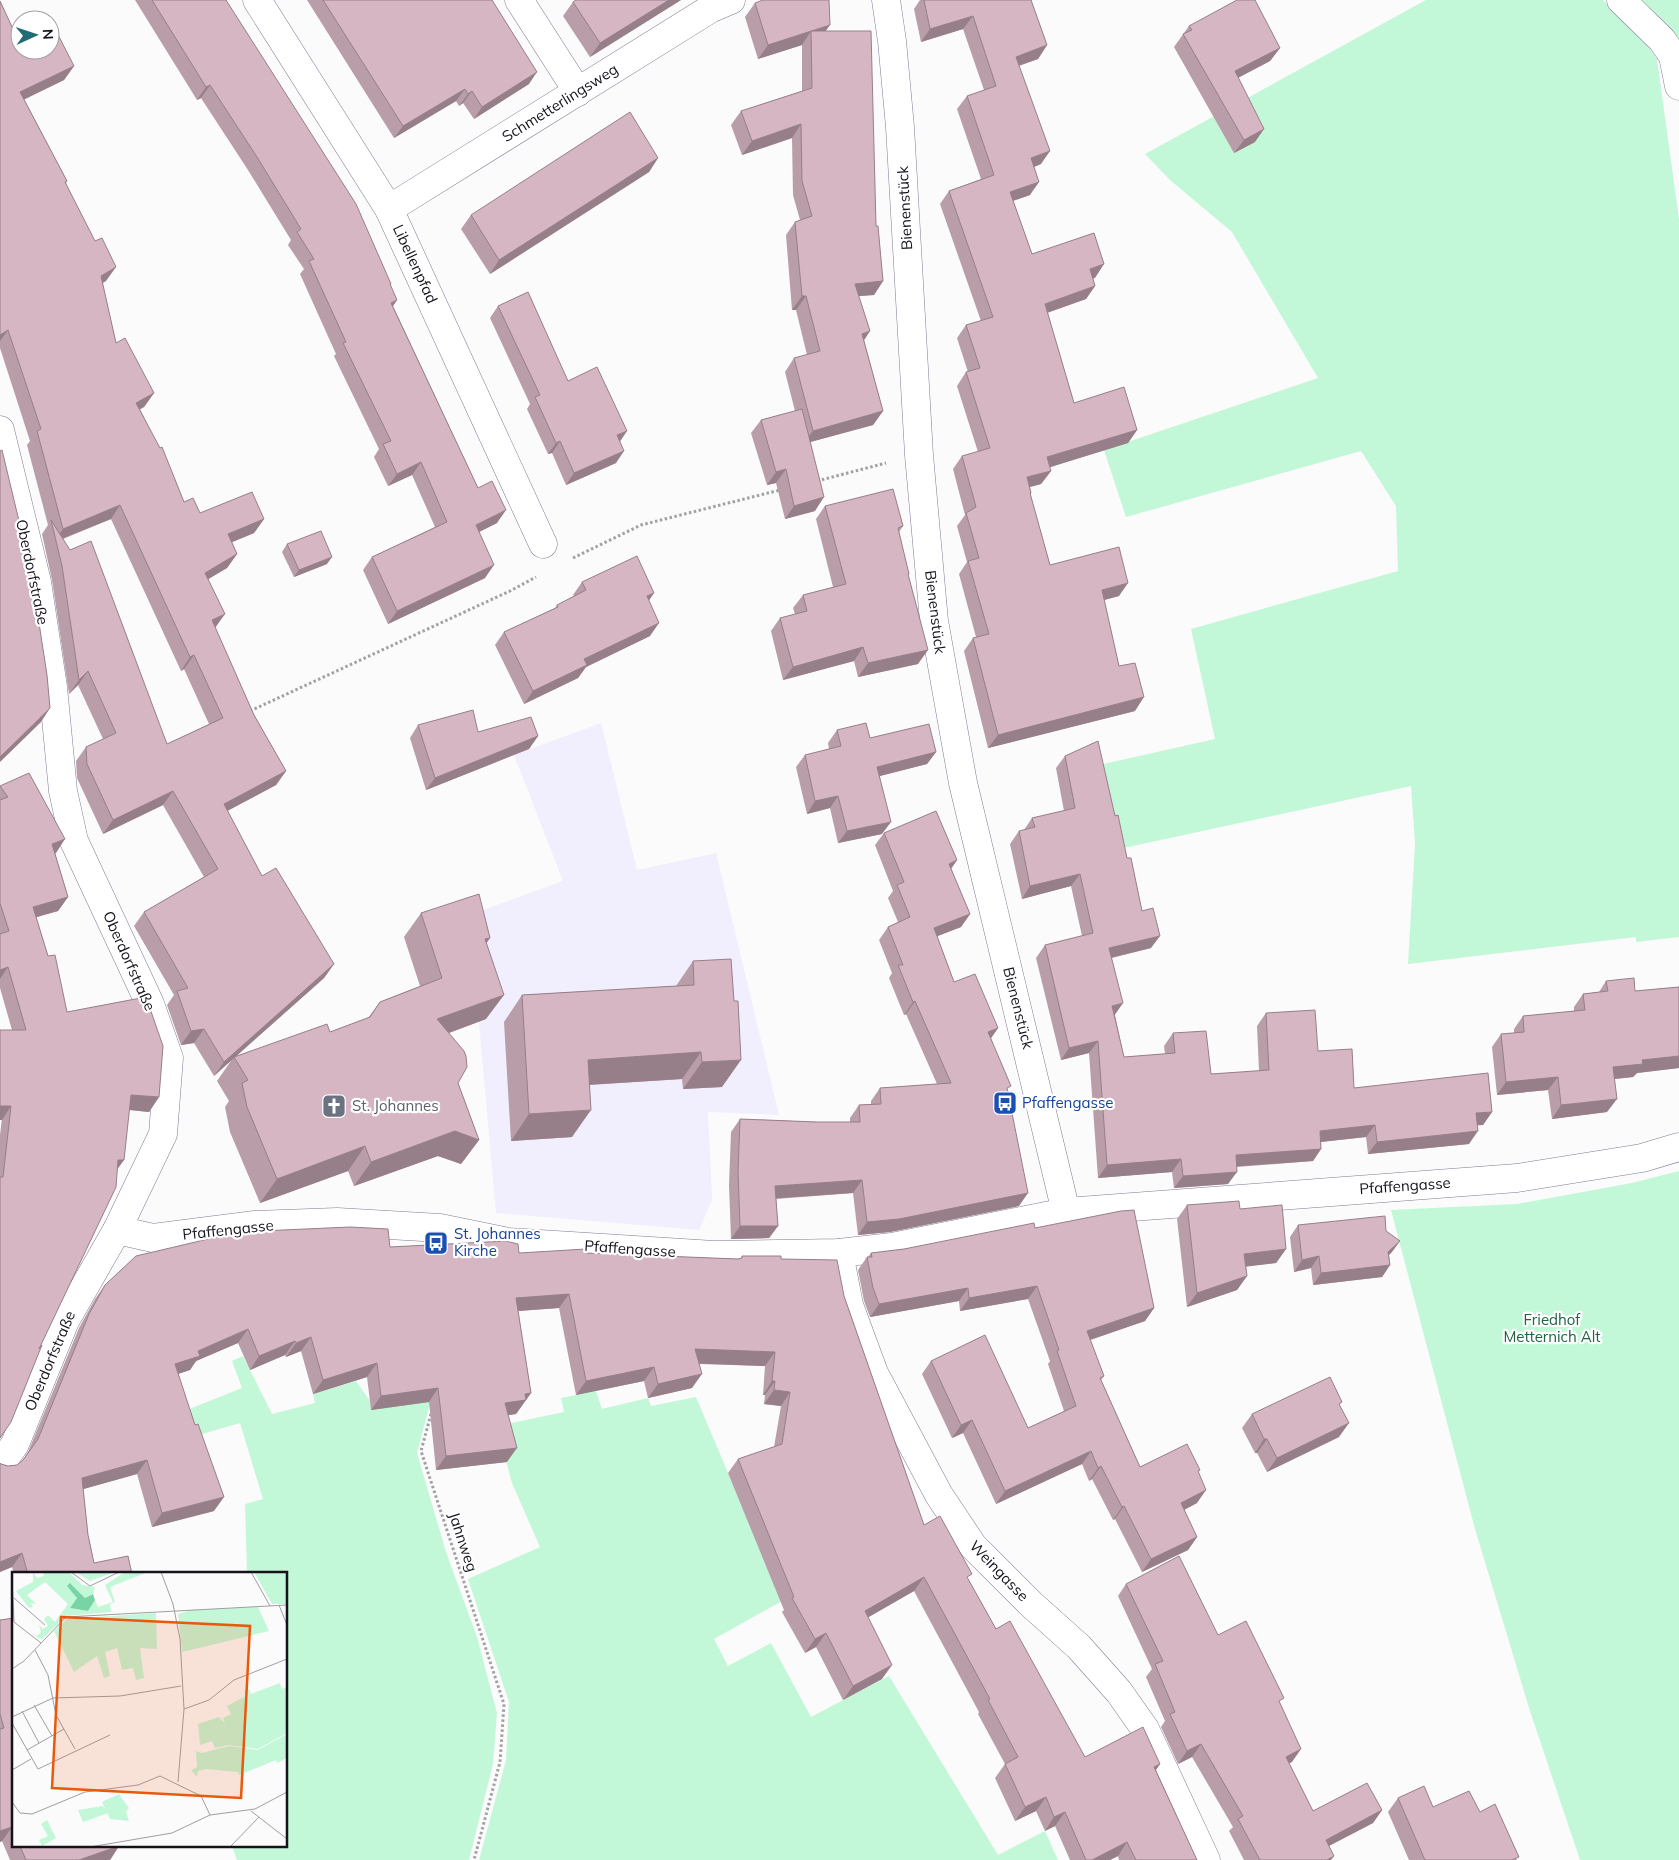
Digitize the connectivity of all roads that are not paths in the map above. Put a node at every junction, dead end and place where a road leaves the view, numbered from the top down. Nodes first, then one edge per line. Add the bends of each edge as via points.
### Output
1 (257, 0) edge
2 (519, 0) edge
3 (731, 0) edge
4 (886, 0) edge
5 (1621, 0) edge
6 (1679, 86) edge
7 (578, 92) junction
8 (389, 209) junction
9 (0, 430) edge
10 (543, 544) dead end
11 (1679, 1147) edge
12 (1066, 1212) junction
13 (117, 1230) junction
14 (839, 1253) junction
15 (0, 1465) edge
16 (1206, 1860) edge

1 - 8 street, Libellenpfad
2 - 7 street
3 - 7 street, Schmetterlingsweg via 710,9
4 - 12 street, Bienenstück via 900,126 919,455 934,621 963,782
5 - 6 street via 1662,40 1673,56
7 - 8 street, Schmetterlingsweg
8 - 10 street, Libellenpfad
9 - 13 street, Oberdorfstraße via 37,582 53,687 63,791 74,841 150,1004 169,1058 163,1134
11 - 12 street, Pfaffengasse via 1642,1158 1517,1178
12 - 14 street, Pfaffengasse via 892,1247
13 - 14 street, Pfaffengasse via 153,1238 255,1225 337,1222 440,1228 508,1242 714,1255
13 - 15 street, Oberdorfstraße via 65,1321 15,1444
14 - 16 street, Weingasse via 848,1306 874,1373 939,1494 973,1546 1079,1647 1119,1692 1145,1729

